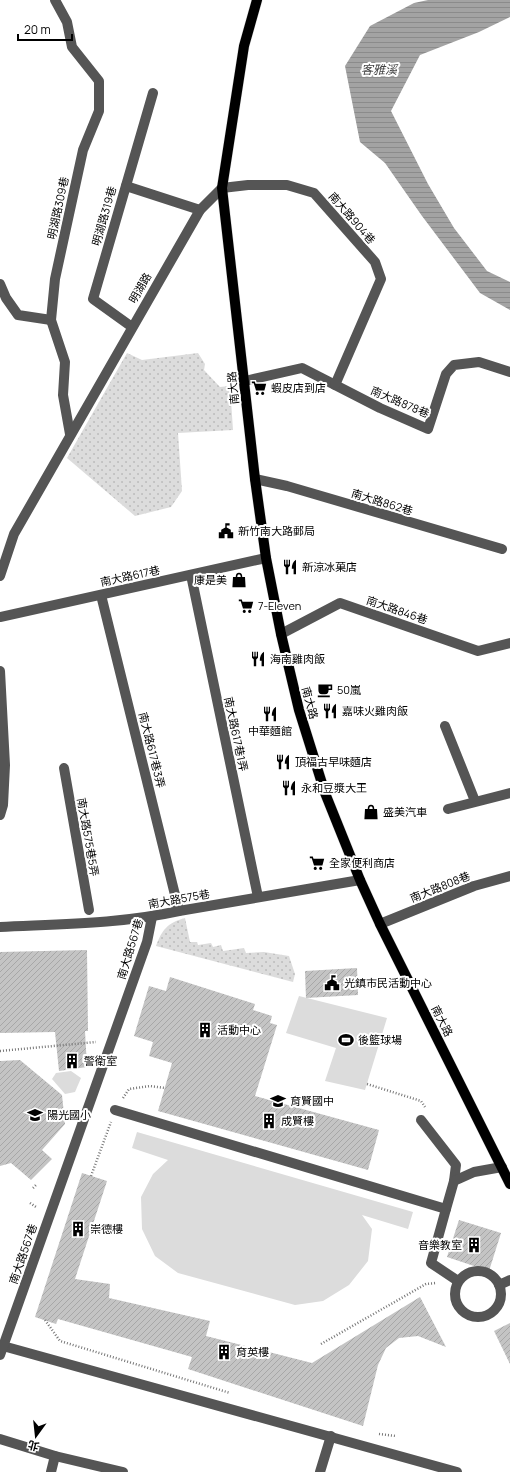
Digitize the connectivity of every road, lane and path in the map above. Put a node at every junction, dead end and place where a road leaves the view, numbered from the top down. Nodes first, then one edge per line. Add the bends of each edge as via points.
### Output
1 (55, 0) edge
2 (257, 0) edge
3 (153, 93) dead end
4 (126, 186) junction
5 (222, 188) junction
6 (200, 210) junction
7 (0, 284) edge
8 (51, 320) junction
9 (132, 327) junction
10 (510, 372) edge
11 (245, 381) junction
12 (335, 385) junction
13 (70, 434) junction
14 (255, 479) junction
15 (502, 550) dead end
16 (266, 558) junction
17 (191, 575) junction
18 (0, 576) edge
19 (101, 595) junction
20 (0, 617) edge
21 (281, 634) junction
22 (510, 643) edge
23 (0, 671) edge
24 (445, 726) dead end
25 (64, 768) dead end
26 (510, 793) edge
27 (475, 801) junction
28 (448, 809) dead end
29 (0, 815) edge
30 (510, 876) edge
31 (360, 880) junction
32 (258, 897) junction
33 (89, 910) dead end
34 (179, 911) junction
35 (152, 917) junction
36 (380, 924) junction
37 (0, 927) edge
38 (111, 1042) junction
39 (0, 1051) edge
40 (115, 1110) dead end
41 (421, 1120) dead end
42 (502, 1168) junction
43 (454, 1181) junction
44 (37, 1184) dead end
45 (510, 1184) edge
46 (33, 1188) dead end
47 (30, 1203) dead end
48 (36, 1207) dead end
49 (446, 1209) junction
50 (510, 1280) edge
51 (458, 1281) junction
52 (499, 1285) junction
53 (45, 1320) dead end
54 (321, 1344) dead end
55 (2, 1350) edge
56 (232, 1393) dead end
57 (374, 1434) dead end
58 (331, 1436) junction
59 (396, 1436) dead end
60 (0, 1439) edge
61 (55, 1456) junction
62 (427, 1468) edge
63 (51, 1472) edge
64 (123, 1472) edge
65 (320, 1472) edge
66 (457, 1472) edge

1 - 8 street, 明湖路309巷 via 67,22 72,47 99,81 99,111 83,150 55,279
2 - 5 main road via 244,46
3 - 4 street, 明湖路319巷
4 - 6 street
4 - 9 street, 明湖路319巷 via 93,299
5 - 6 street, 明湖路
5 - 11 main road, 南大路
5 - 12 street, 南大路904巷 via 287,185 314,193 375,262 381,279
6 - 9 street, 明湖路
7 - 8 street via 18,315
8 - 13 street, 明湖路309巷 via 65,362 63,395
9 - 13 street, 明湖路
10 - 12 street, 南大路878巷 via 479,362 454,365 446,374 428,429
11 - 12 street, 南大路878巷 via 302,368
11 - 14 main road, 南大路
13 - 18 street, 明湖路 via 14,534
14 - 15 street, 南大路862巷 via 287,486
14 - 16 main road, 南大路
16 - 17 street, 南大路617巷
16 - 21 main road, 南大路
17 - 19 street, 南大路617巷
17 - 32 street, 南大路617巷1弄
19 - 20 street, 南大路617巷
19 - 34 street, 南大路617巷3弄
21 - 22 street, 南大路846巷 via 340,603 478,651
21 - 31 main road, 南大路 via 299,710 325,793
23 - 29 street via 5,765
24 - 27 street
25 - 33 street, 南大路575巷5弄
26 - 27 street
27 - 28 street
30 - 36 street, 南大路808巷 via 474,886
31 - 32 street, 南大路575巷
31 - 36 main road, 南大路
32 - 34 street, 南大路575巷
34 - 35 street, 南大路575巷
35 - 37 street, 南大路575巷 via 93,923
35 - 38 street, 南大路567巷 via 147,942
36 - 42 main road, 南大路
38 - 39 path
38 - 55 street, 南大路567巷
40 - 49 street
41 - 43 street via 456,1165
42 - 43 street via 474,1172
42 - 45 main road, 南大路
43 - 49 street
44 - 46 path
47 - 48 path
49 - 51 street via 431,1263
50 - 52 street
51 - 52 street via 469,1272 483,1272 490,1274
51 - 52 street via 455,1288 456,1303 460,1309 474,1316 488,1314 498,1305
51 - 54 path via 426,1284
53 - 56 path via 60,1341
55 - 58 street, 南大路567巷
57 - 59 path
58 - 62 street, 南大路567巷
58 - 65 street
60 - 61 street
61 - 63 street
61 - 64 street
62 - 66 street, 南大路567巷

